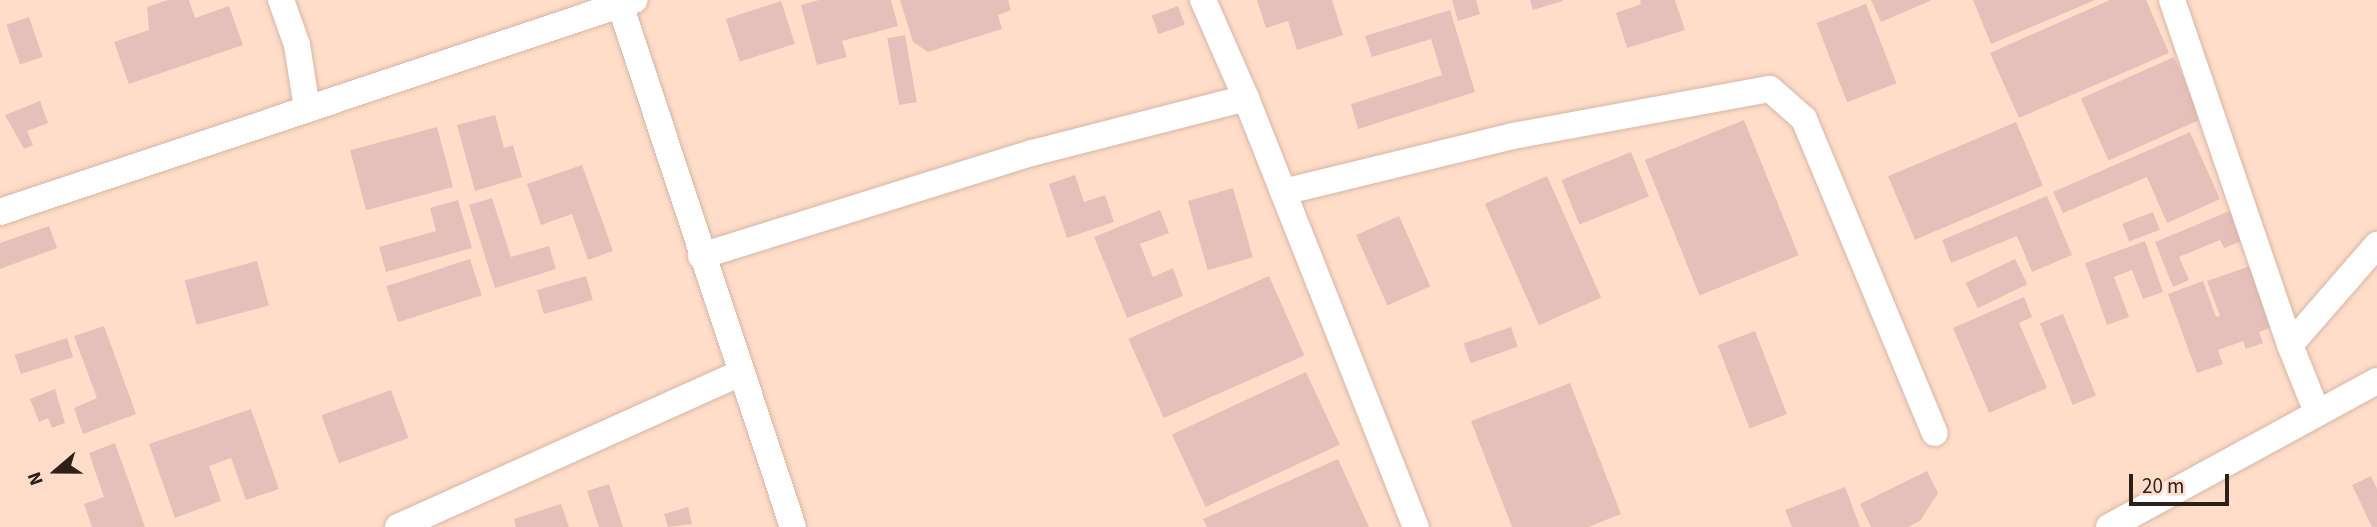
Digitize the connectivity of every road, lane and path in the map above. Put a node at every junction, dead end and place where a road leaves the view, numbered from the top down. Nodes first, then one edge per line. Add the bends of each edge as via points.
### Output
1 (281, 0) edge
2 (1203, 0) edge
3 (2172, 0) edge
4 (627, 2) edge
5 (1246, 98) junction
6 (307, 108) junction
7 (1283, 192) junction
8 (0, 212) edge
9 (2377, 246) edge
10 (701, 256) junction
11 (2290, 345) junction
12 (740, 373) junction
13 (2377, 381) edge
14 (2317, 412) junction
15 (1935, 433) dead end
16 (440, 517) edge
17 (398, 527) edge
18 (793, 527) edge
19 (1416, 527) edge
20 (2109, 527) edge

1 - 6 street via 297,45
2 - 5 street
3 - 11 street
4 - 6 street
4 - 10 street
5 - 7 street
5 - 10 street via 1032,153
6 - 8 street
7 - 15 street via 1513,136 1770,89 1804,119
7 - 19 street
9 - 11 street
10 - 12 street
11 - 14 street
12 - 16 street
12 - 18 street
13 - 14 street
14 - 20 street
16 - 17 street

